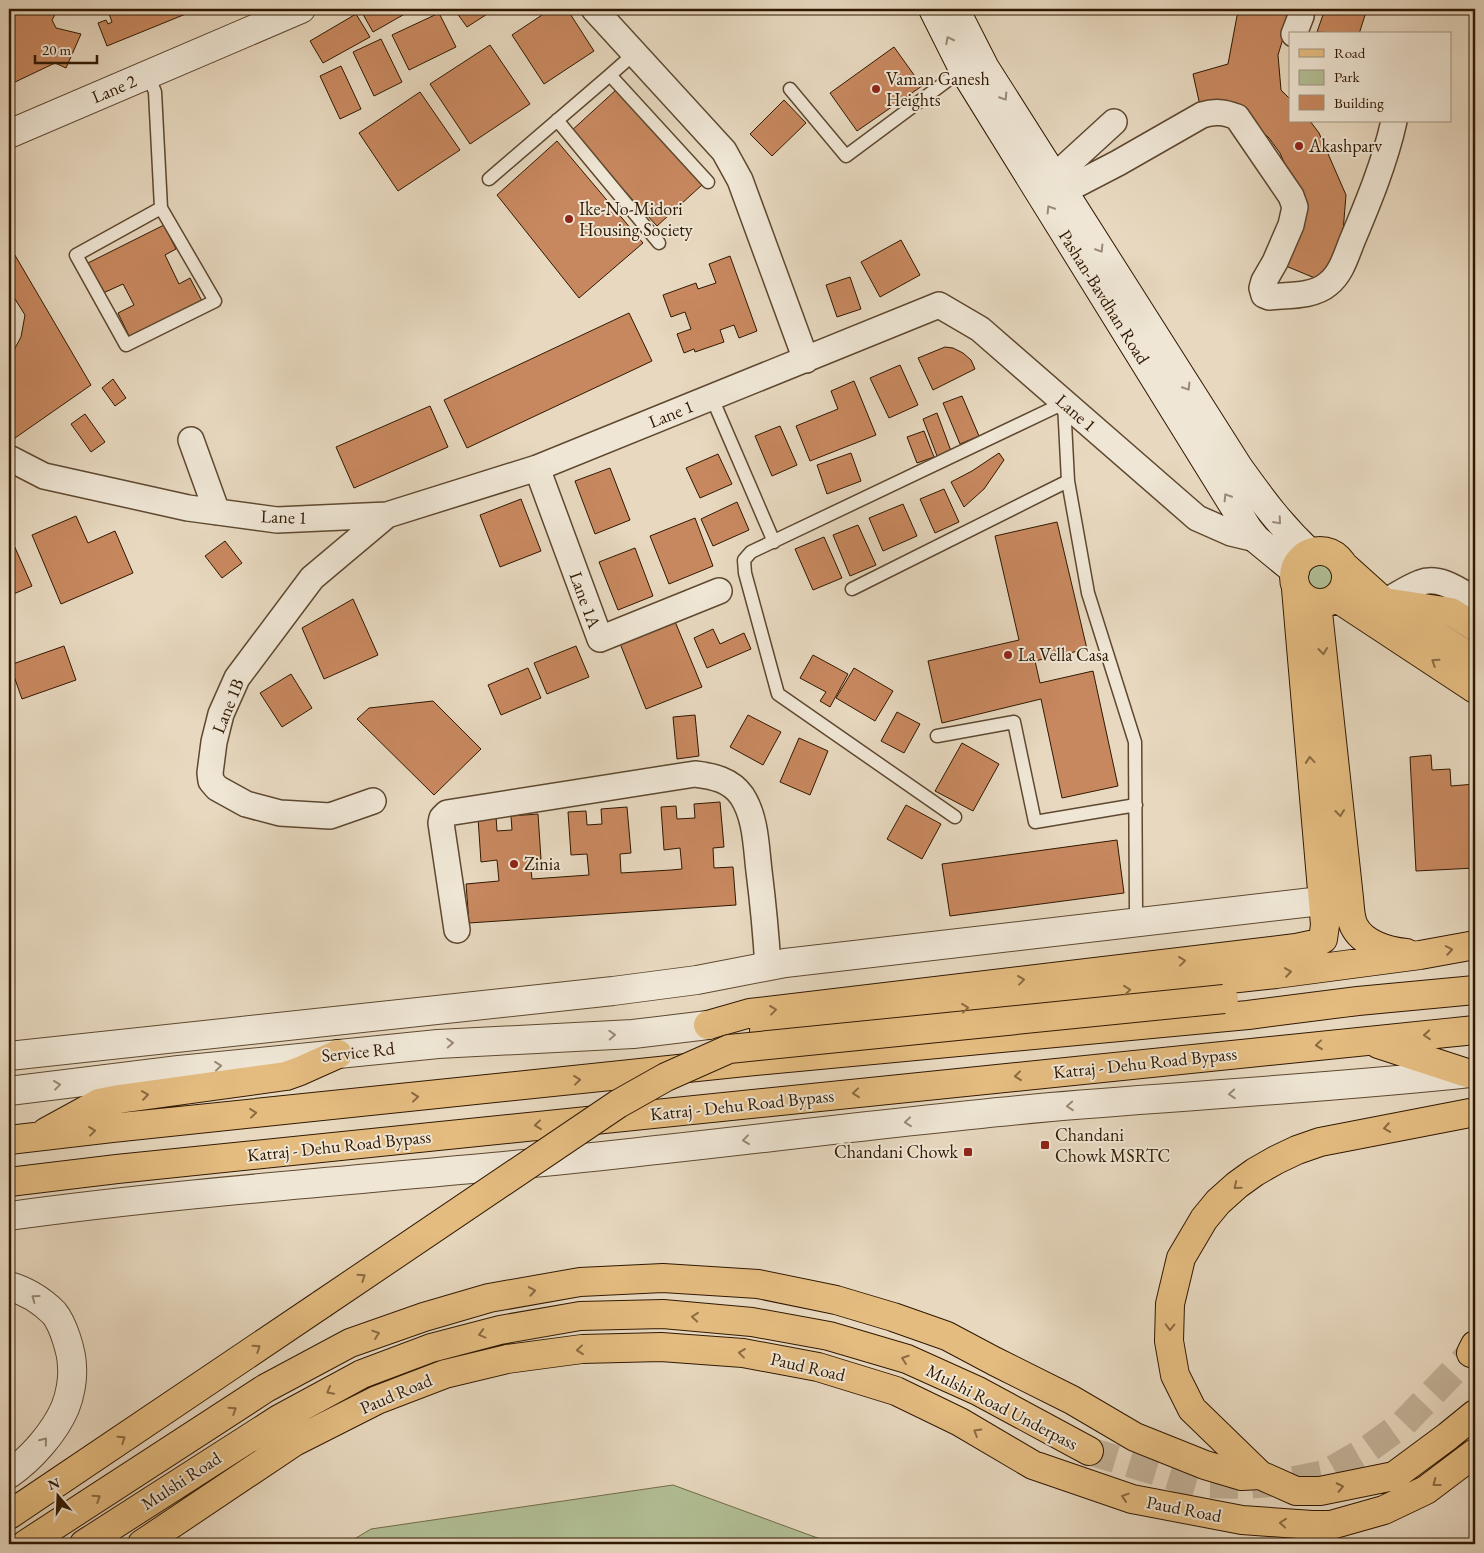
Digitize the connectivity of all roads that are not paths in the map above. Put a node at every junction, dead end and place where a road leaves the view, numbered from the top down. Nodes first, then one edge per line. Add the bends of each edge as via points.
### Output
1 (301, 9) edge
2 (594, 9) edge
3 (933, 9) edge
4 (955, 9) edge
5 (635, 53) junction
6 (963, 69) junction
7 (148, 74) junction
8 (610, 75) junction
9 (790, 89) dead end
10 (557, 120) junction
11 (1114, 122) dead end
12 (1394, 122) edge
13 (9, 134) edge
14 (489, 179) dead end
15 (708, 182) dead end
16 (1060, 184) junction
17 (160, 208) junction
18 (659, 243) dead end
19 (806, 360) junction
20 (712, 398) junction
21 (1064, 404) junction
22 (192, 440) dead end
23 (9, 458) edge
24 (537, 468) junction
25 (1068, 481) junction
26 (217, 512) junction
27 (387, 515) junction
28 (1256, 539) junction
29 (774, 542) junction
30 (1311, 583) junction
31 (852, 589) dead end
32 (719, 591) dead end
33 (1475, 600) edge
34 (1384, 602) junction
35 (1475, 627) edge
36 (1475, 660) edge
37 (1475, 689) edge
38 (937, 736) dead end
39 (373, 801) dead end
40 (1136, 805) junction
41 (955, 817) dead end
42 (1336, 900) junction
43 (1136, 910) dead end
44 (458, 930) dead end
45 (1475, 945) edge
46 (1420, 955) junction
47 (768, 966) junction
48 (1475, 972) edge
49 (1475, 990) edge
50 (708, 1025) junction
51 (1475, 1030) edge
52 (1367, 1040) junction
53 (338, 1054) junction
54 (9, 1056) edge
55 (1471, 1072) edge
56 (9, 1091) edge
57 (1475, 1112) edge
58 (36, 1138) junction
59 (9, 1140) edge
60 (9, 1182) edge
61 (9, 1216) edge
62 (9, 1286) edge
63 (1475, 1414) edge
64 (279, 1419) joint
65 (1090, 1451) tunnel mouth
66 (1475, 1453) edge
67 (9, 1474) edge
68 (1260, 1475) junction
69 (9, 1515) edge
70 (26, 1544) edge
71 (84, 1544) edge
72 (142, 1544) edge

1 - 7 street, Lane 2
2 - 5 street
6 -> 3 street, Pashan-Bavdhan Road
4 -> 16 street, Pashan-Bavdhan Road via 985,68
5 - 8 lane
5 - 19 street via 724,151 740,180
6 - 9 lane via 846,156
28 -> 6 street, Pashan-Bavdhan Road
7 - 13 street, Lane 2
7 - 17 lane via 154,92
8 - 10 lane
8 - 15 lane
10 - 14 lane
10 - 18 lane
11 - 16 street
12 - 16 street via 1390,142 1364,214 1337,275 1327,286 1308,293 1269,297 1264,294 1264,281 1288,232 1295,207 1291,196 1237,117 1214,111 1202,115 1118,163
16 -> 30 street, Pashan-Bavdhan Road via 1239,468 1285,530
17 - 17 lane via 76,255 126,345 215,301
19 - 20 street, Lane 1
19 - 21 street, Lane 1 via 940,305 980,329
20 - 24 street, Lane 1
20 - 29 lane
21 - 25 lane
21 - 28 street, Lane 1 via 1197,518 1231,534
21 - 29 lane
22 - 26 street
23 - 26 street, Lane 1 via 44,476
24 - 27 street, Lane 1
24 - 32 street, Lane 1A via 600,639
25 - 31 lane
25 - 40 lane via 1088,593 1135,742
26 - 27 street, Lane 1 via 277,520
27 - 39 street, Lane 1B via 312,578 237,678 221,714 210,773 217,788 246,804 280,813 330,816
28 - 30 street, Pashan-Bavdhan Road
29 - 41 lane via 747,556 743,567 778,694
30 - 34 main road via 1313,551 1325,551 1336,556
37 -> 30 main road, Pashan-Bavdhan Road
30 - 42 main road
33 - 34 street via 1450,585 1421,582
34 - 35 main road via 1451,612
34 - 36 main road
38 - 40 lane via 1014,722 1035,822
40 - 43 lane
42 - 46 main road via 1361,936 1380,948
42 - 47 street
50 -> 42 main road via 750,1013 1296,948 1322,939
44 - 47 street via 441,823 447,813 695,774 726,781 741,795 750,812
46 -> 45 main road
50 -> 46 main road via 750,1031
47 - 54 street via 697,980 613,991
69 -> 48 main road, bridge via 618,1104 666,1077 728,1049
58 -> 49 main road via 745,1062 1248,1015
53 -> 50 street, Service Rd via 438,1044 633,1034
51 -> 52 main road, Katraj - Dehu Road Bypass
52 - 55 main road
52 -> 60 main road, Katraj - Dehu Road Bypass
56 -> 53 street, Service Rd
58 -> 53 main road via 99,1103 286,1076
55 -> 61 street via 1052,1107 852,1127 626,1155 99,1203
57 -> 68 main road via 1348,1135 1320,1142 1276,1160 1255,1172 1218,1202 1180,1258 1170,1304 1169,1341 1176,1375 1192,1408
58 - 59 main road
67 -> 62 street via 46,1439 65,1408 72,1366 64,1330 55,1314 24,1291
68 -> 63 main road via 1296,1491 1320,1491 1394,1476
65 -> 64 main road, Mulshi Road Underpass via 978,1391 907,1360 820,1334 752,1322 663,1314 580,1316 500,1330 440,1346 362,1374
64 - 71 main road, Mulshi Road
66 -> 72 main road, Paud Road via 1426,1490 1384,1510 1331,1525 1242,1520 1132,1499 1033,1465 960,1422 896,1391 818,1367 743,1353 661,1347 582,1349 507,1359 445,1374 377,1400 294,1442
70 -> 68 main road via 266,1388 350,1343 489,1298 580,1282 663,1278 758,1284 846,1303 947,1336 1072,1400 1135,1438 1242,1476

